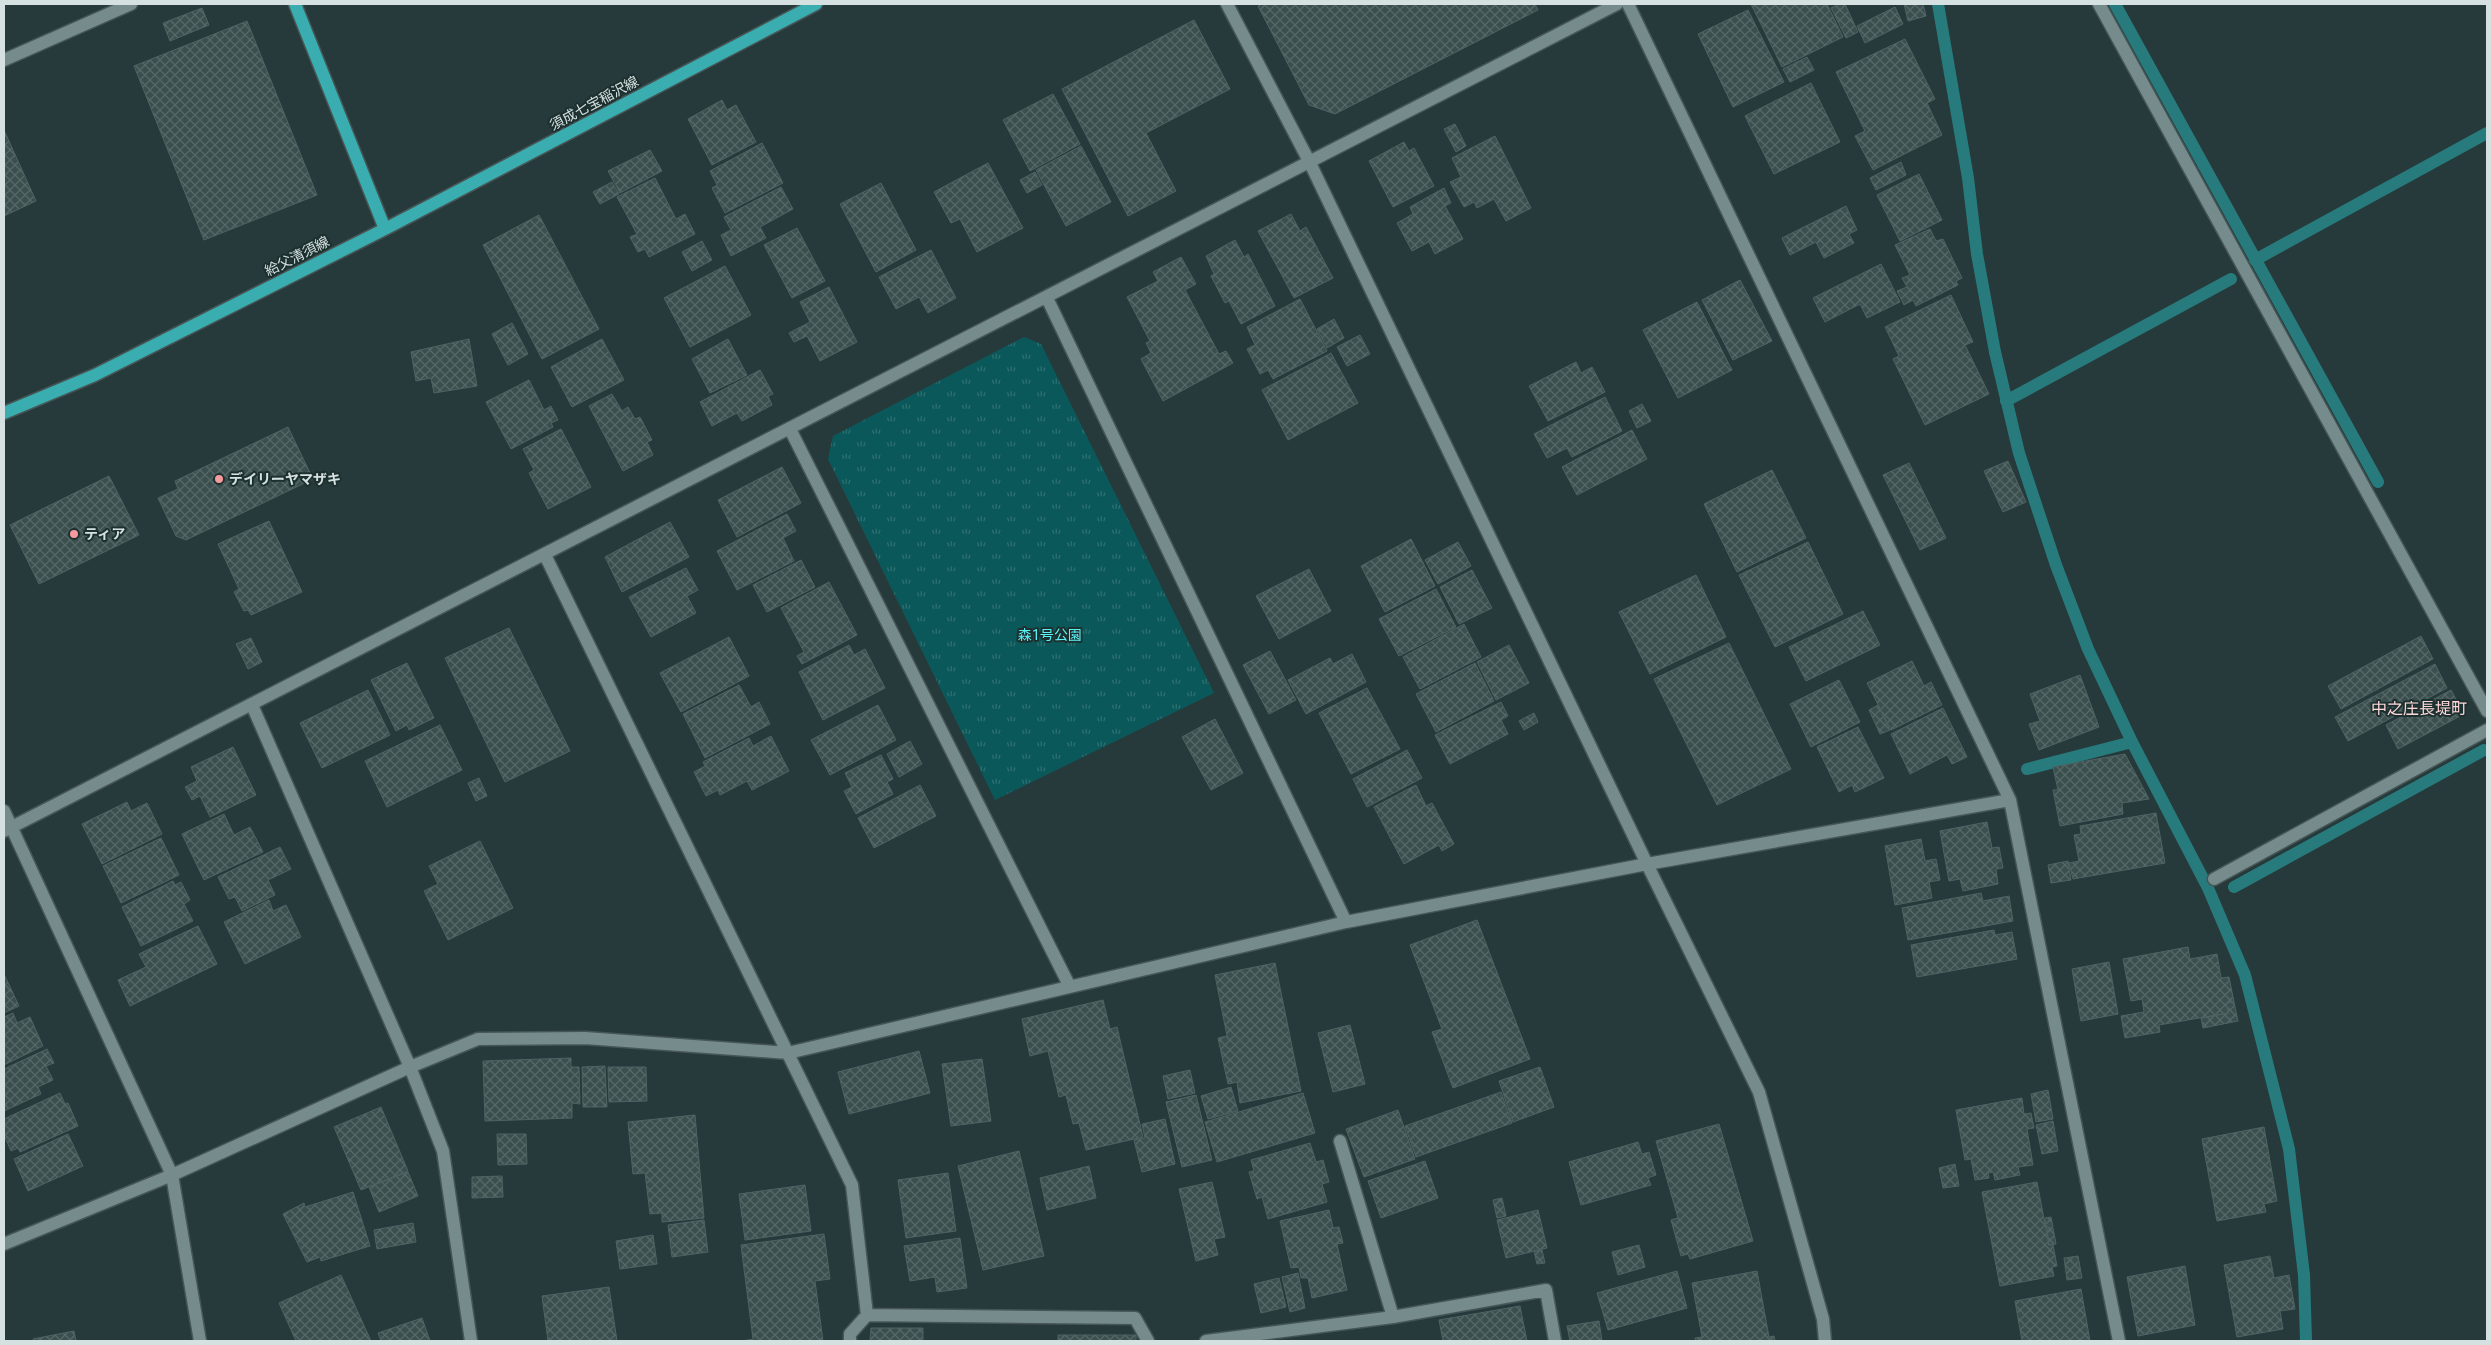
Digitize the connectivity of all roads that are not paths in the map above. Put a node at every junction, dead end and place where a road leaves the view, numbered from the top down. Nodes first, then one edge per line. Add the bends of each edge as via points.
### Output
1 (131, 4) edge
2 (295, 4) edge
3 (816, 4) edge
4 (1226, 4) edge
5 (1617, 4) edge
6 (1628, 4) edge
7 (2099, 4) edge
8 (4, 60) edge
9 (1310, 163) junction
10 (385, 229) junction
11 (1046, 298) junction
12 (4, 413) edge
13 (790, 429) junction
14 (544, 555) junction
15 (252, 705) junction
16 (2487, 711) edge
17 (2487, 730) edge
18 (2010, 800) junction
19 (4, 811) edge
20 (8, 830) edge
21 (1647, 864) junction
22 (2214, 879) dead end
23 (1346, 922) junction
24 (1070, 987) junction
25 (788, 1053) junction
26 (410, 1067) junction
27 (1340, 1141) dead end
28 (172, 1175) junction
29 (4, 1244) edge
30 (867, 1315) junction
31 (1393, 1317) junction
32 (200, 1341) edge
33 (471, 1341) edge
34 (850, 1341) edge
35 (1148, 1341) edge
36 (1206, 1341) edge
37 (1555, 1341) edge
38 (1825, 1341) edge
39 (2120, 1341) edge

1 - 8 street
2 - 10 main road
3 - 10 main road, 須成七宝稲沢線
4 - 9 street
5 - 9 street
6 - 18 street
7 - 16 street
9 - 11 street
9 - 21 street
10 - 12 main road, 給父清須線 via 94,374
11 - 13 street
11 - 23 street
13 - 14 street
13 - 24 street
14 - 15 street
14 - 25 street
15 - 20 street
15 - 26 street
17 - 22 street
18 - 21 street
18 - 39 street
19 - 20 street
20 - 28 street
21 - 23 street
21 - 38 street via 1759,1092 1823,1319
23 - 24 street
24 - 25 street
25 - 26 street via 585,1038 478,1039
25 - 30 street via 852,1185
26 - 28 street
26 - 33 street via 443,1151
27 - 31 street
28 - 29 street
28 - 32 street
30 - 34 street via 850,1334
30 - 35 street via 1135,1318
31 - 36 street
31 - 37 street via 1546,1290

